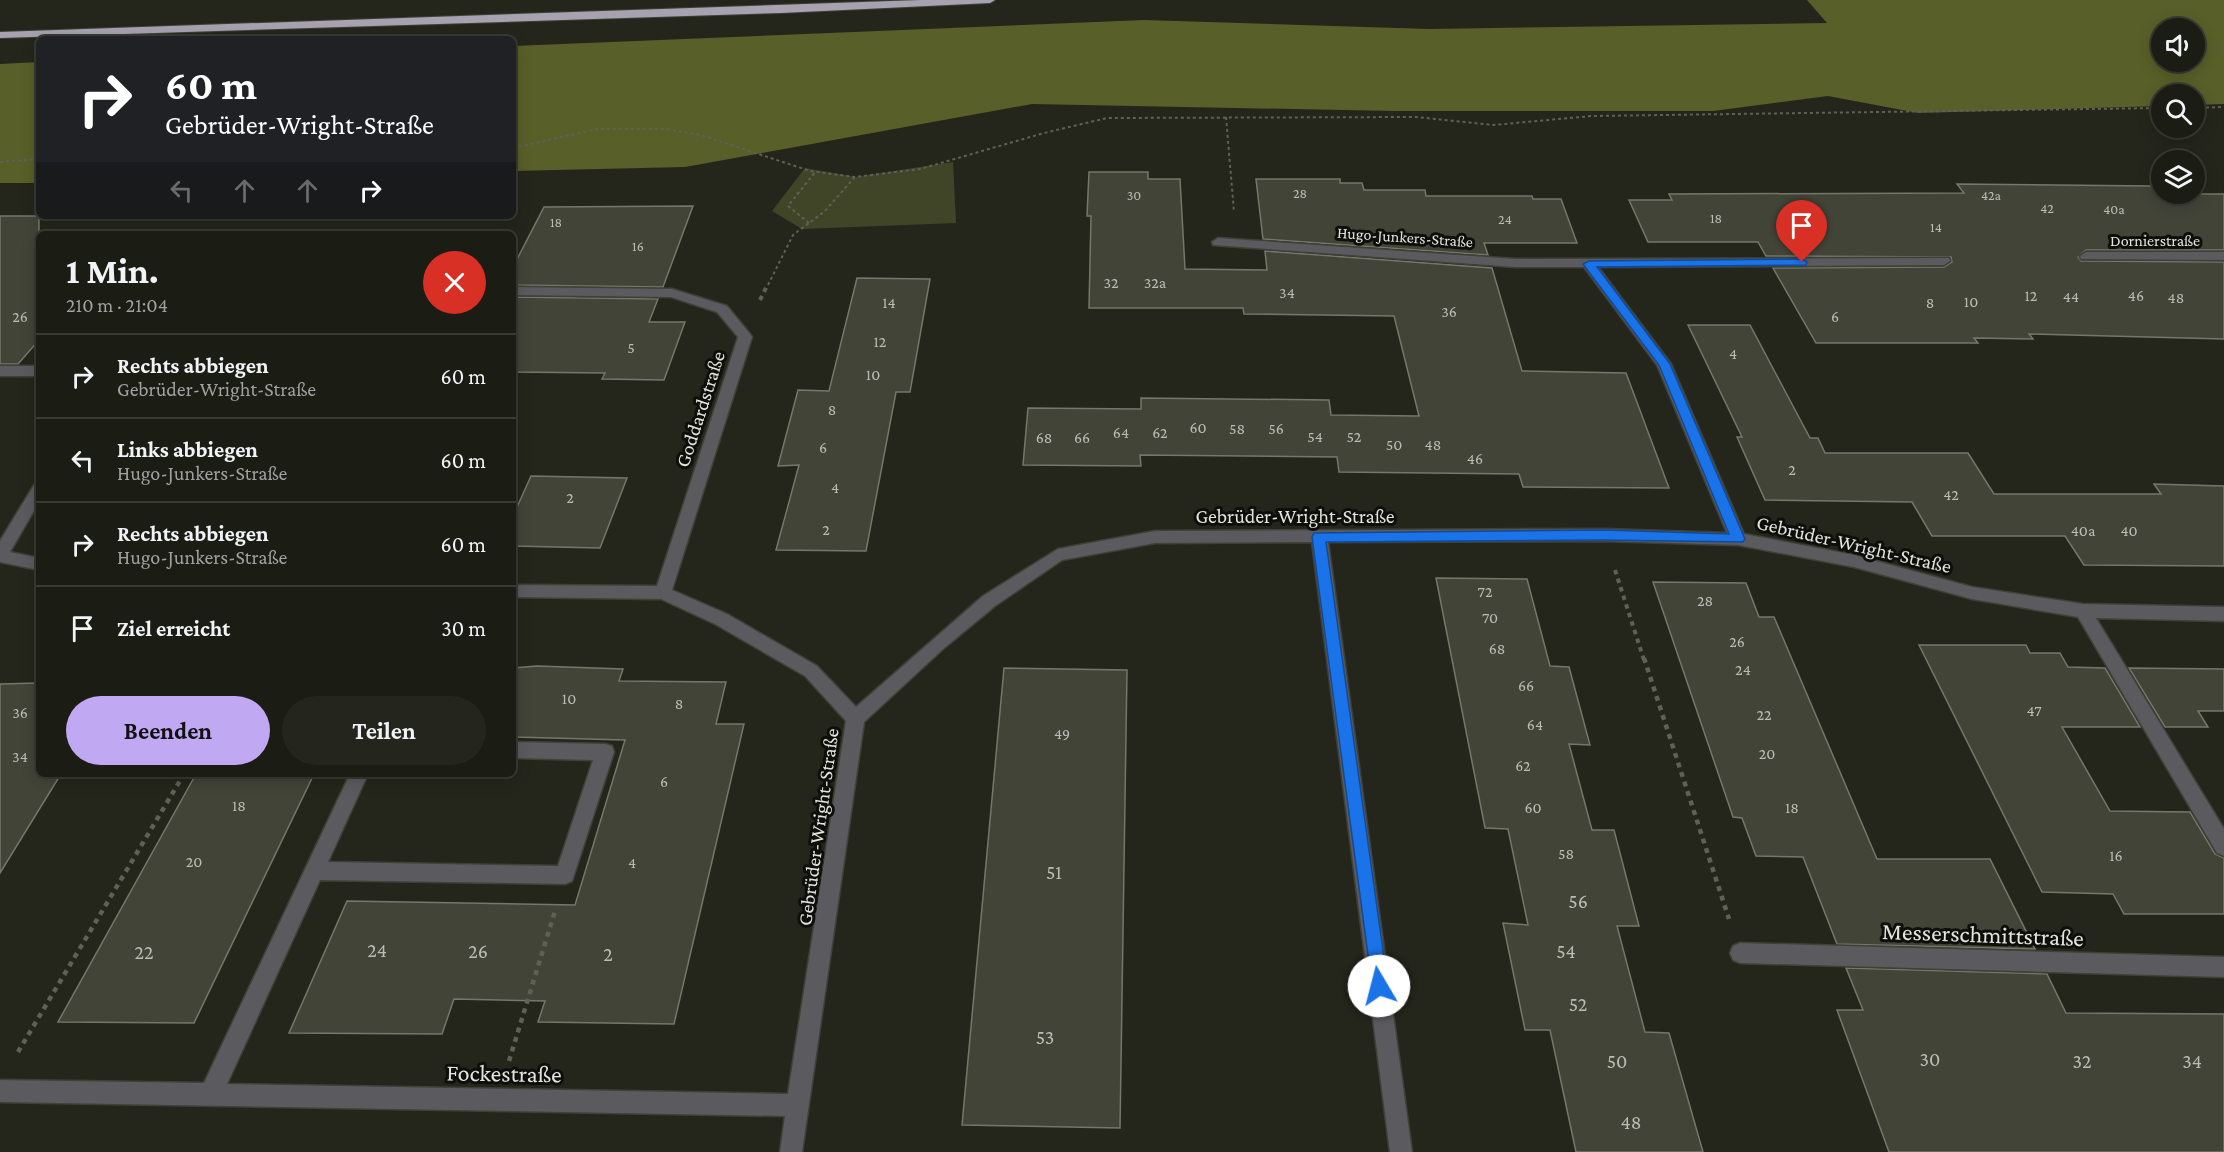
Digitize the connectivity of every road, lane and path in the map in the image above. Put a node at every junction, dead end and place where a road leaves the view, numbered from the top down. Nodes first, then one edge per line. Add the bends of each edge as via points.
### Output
1 (990, 0) edge
2 (0, 35) edge
3 (2224, 107) edge
4 (2151, 108) edge
5 (2205, 108) edge
6 (1226, 117) junction
7 (516, 147) edge
8 (36, 159) edge
9 (0, 162) edge
10 (816, 171) junction
11 (855, 177) junction
12 (809, 223) junction
13 (1218, 242) dead end
14 (1237, 243) junction
15 (2086, 256) dead end
16 (2224, 256) edge
17 (1944, 261) dead end
18 (1589, 264) junction
19 (516, 291) edge
20 (745, 337) junction
21 (0, 371) edge
22 (36, 371) edge
23 (36, 494) edge
24 (1604, 535) junction
25 (1318, 537) junction
26 (1738, 539) junction
27 (0, 556) edge
28 (36, 563) edge
29 (516, 591) edge
30 (663, 593) junction
31 (2083, 611) junction
32 (2224, 614) edge
33 (855, 719) junction
34 (516, 750) edge
35 (182, 777) edge
36 (358, 777) edge
37 (2224, 847) edge
38 (314, 871) junction
39 (565, 875) junction
40 (1740, 953) joint
41 (2224, 967) edge
42 (12, 1062) dead end
43 (0, 1091) edge
44 (210, 1095) junction
45 (497, 1100) junction
46 (798, 1105) junction
47 (791, 1152) edge
48 (1401, 1152) edge

1 - 2 highway
3 - 5 path
4 - 6 path via 1592,116 1493,125 1416,117
6 - 11 path via 1107,118 1073,124 934,168
6 - 14 path
7 - 10 path via 600,129 680,131 729,142
8 - 9 path
10 - 11 path
10 - 12 path via 788,206
11 - 12 path
12 - 20 path via 793,236 760,298
13 - 14 street, Hugo-Junkers-Straße
14 - 18 street, Hugo-Junkers-Straße via 1515,263
15 - 16 street, Dornierstraße
17 - 18 street, Hugo-Junkers-Straße
18 - 26 street via 1664,364
19 - 20 street, Goddardstraße via 672,293 722,309
20 - 30 street, Goddardstraße
21 - 22 street
23 - 27 street
24 - 25 street, Gebrüder-Wright-Straße
24 - 26 street, Gebrüder-Wright-Straße
24 - 40 path
25 - 33 street, Gebrüder-Wright-Straße via 1155,537 1059,555 972,615
25 - 48 street
26 - 31 street, Gebrüder-Wright-Straße via 1854,561 1972,593
27 - 28 street
29 - 30 street
30 - 33 street via 721,619 811,671
31 - 32 street, Gebrüder-Wright-Straße
31 - 37 street
33 - 46 street, Gebrüder-Wright-Straße
34 - 39 street via 605,752
35 - 42 path
36 - 38 street
38 - 39 street
38 - 44 street
39 - 45 path
40 - 41 street, Messerschmittstraße
43 - 44 street, Fockestraße
44 - 45 street, Fockestraße
45 - 46 street, Fockestraße
46 - 47 street, Gebrüder-Wright-Straße

